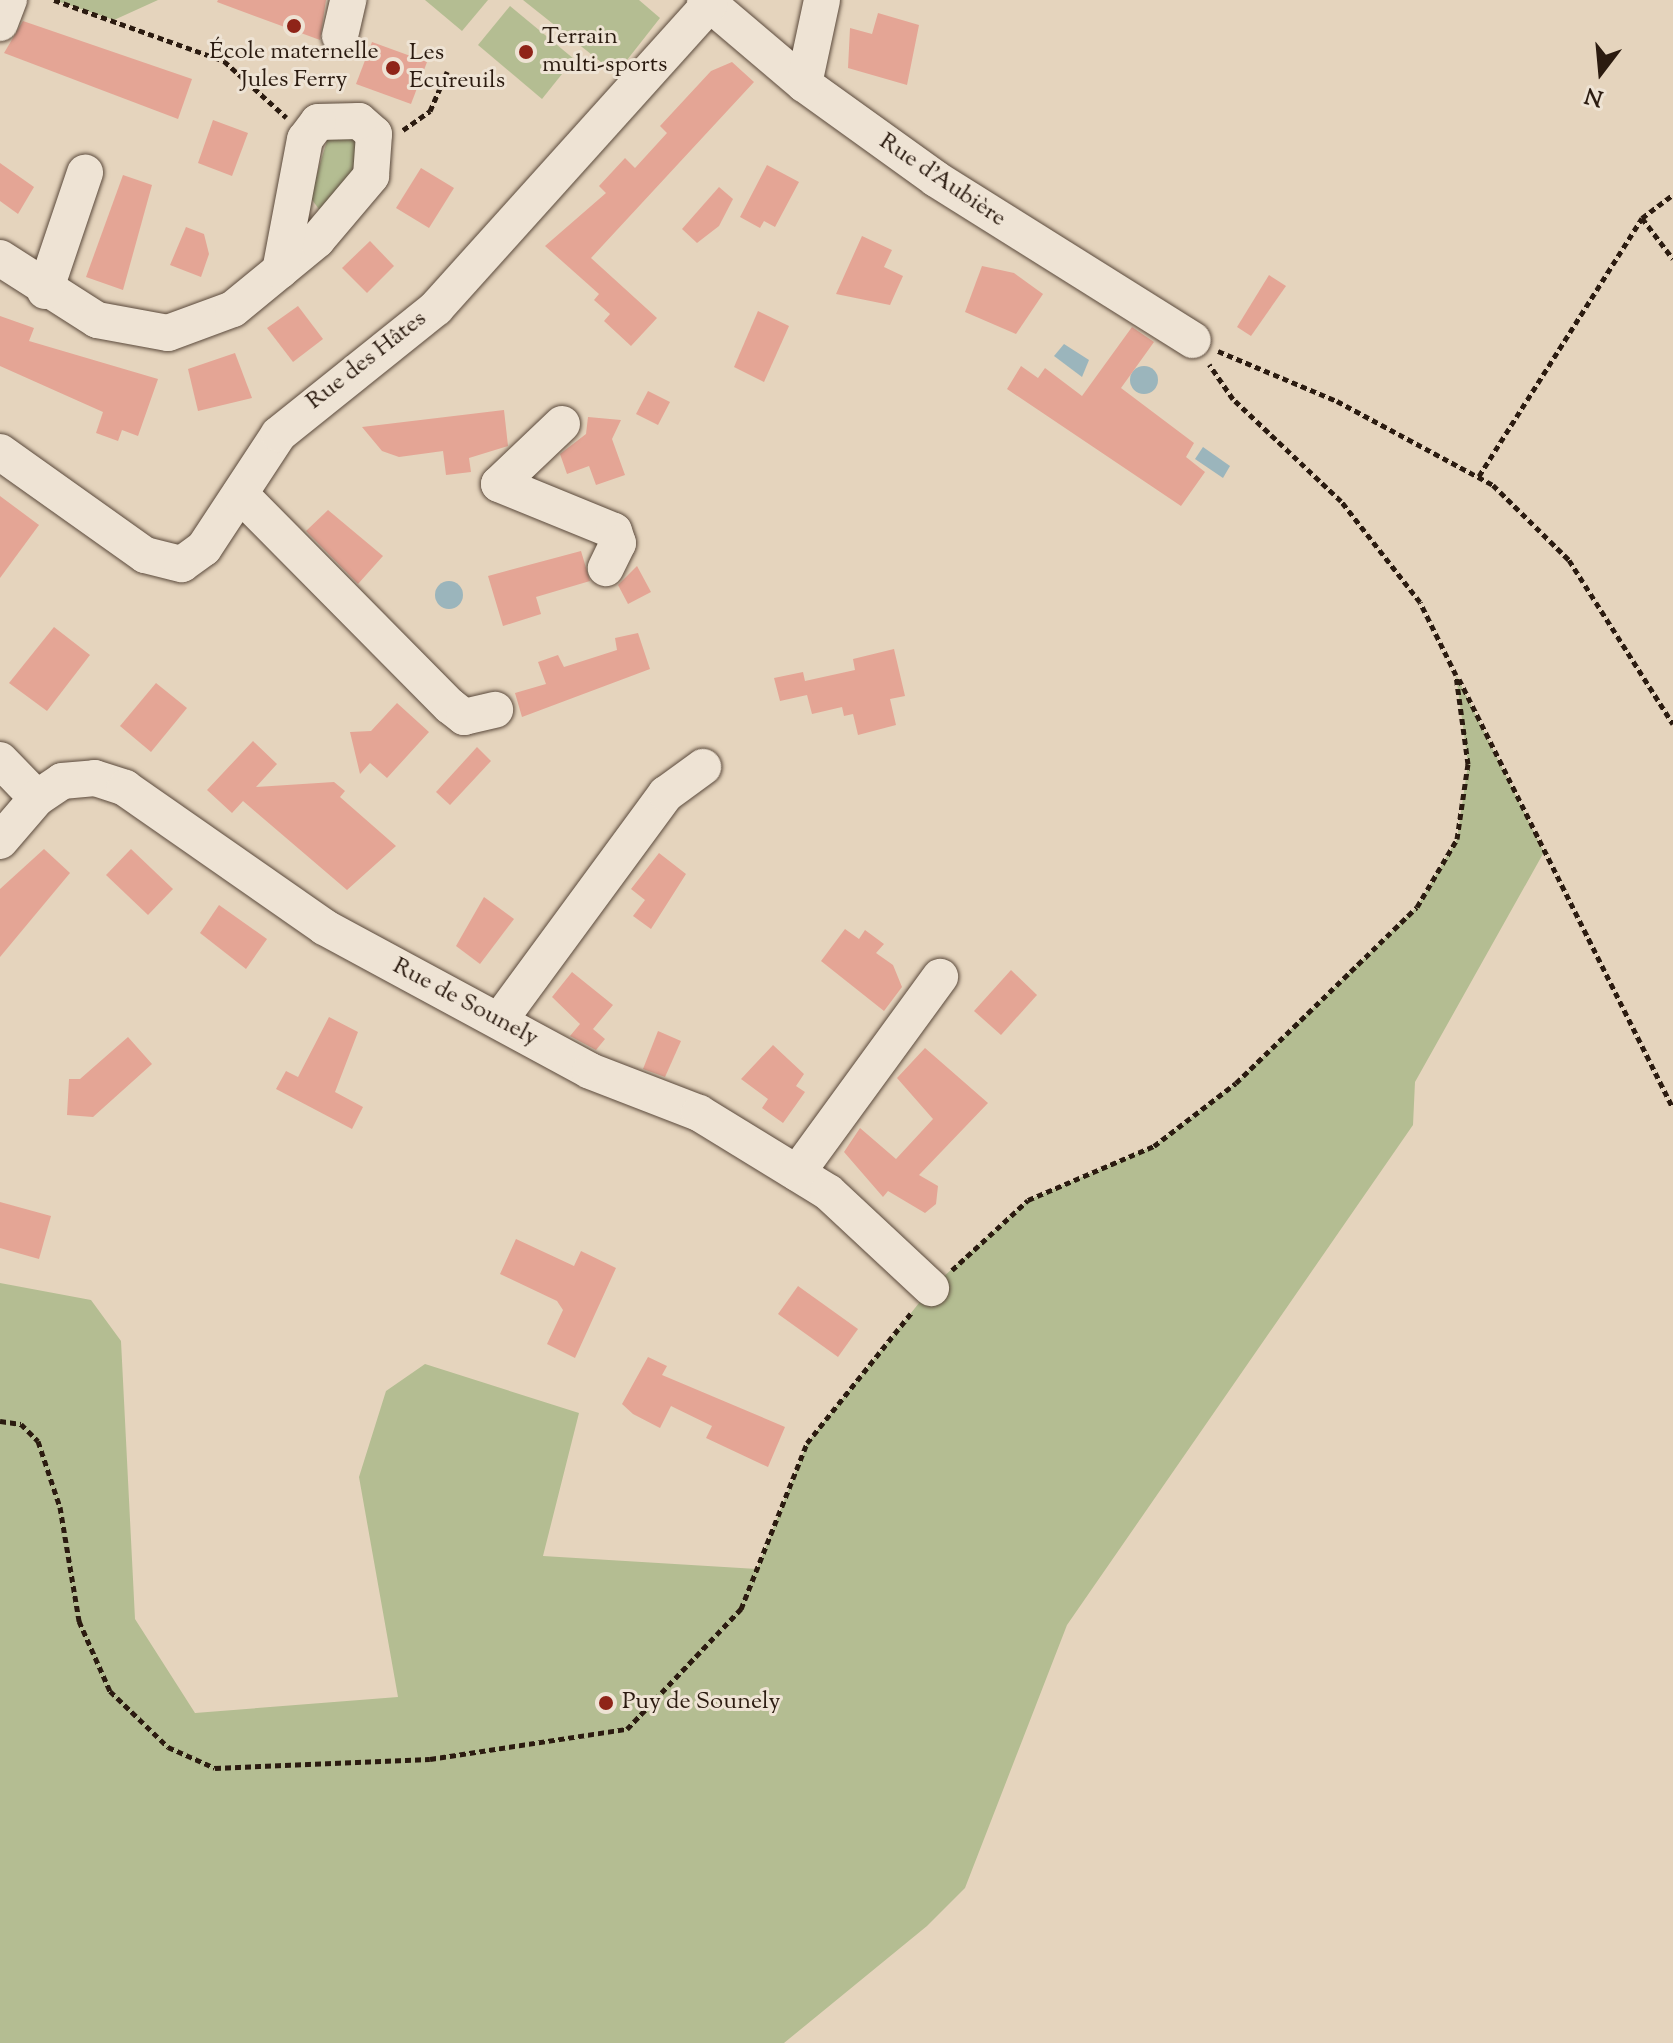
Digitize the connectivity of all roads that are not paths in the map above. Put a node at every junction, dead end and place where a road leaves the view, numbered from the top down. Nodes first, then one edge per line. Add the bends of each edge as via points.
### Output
1 (9, 0) edge
2 (348, 0) edge
3 (822, 0) edge
4 (707, 2) edge
5 (0, 23) edge
6 (340, 36) dead end
7 (804, 84) junction
8 (85, 173) dead end
9 (0, 258) edge
10 (280, 271) junction
11 (45, 291) junction
12 (1193, 340) road end
13 (562, 424) dead end
14 (0, 452) edge
15 (240, 494) junction
16 (606, 568) dead end
17 (495, 710) dead end
18 (0, 760) edge
19 (703, 767) dead end
20 (37, 798) junction
21 (0, 841) edge
22 (940, 977) dead end
23 (499, 1021) junction
24 (797, 1173) junction
25 (931, 1288) dead end

1 - 5 street
2 - 6 street
3 - 7 street
4 - 7 street, Rue d'Aubière
4 - 15 street, Rue des Hâtes via 436,308 279,434
7 - 12 street, Rue d'Aubière via 936,179
8 - 11 street
9 - 11 street
10 - 10 street via 346,210 371,176 374,134 339,117 318,122 305,139
10 - 11 street via 233,309 168,333 97,320
13 - 16 street via 499,484 614,531 618,543
14 - 15 street, Rue des Hâtes via 161,563 182,564 204,548
15 - 17 street via 450,706 464,717
18 - 20 street
19 - 23 street via 666,794
20 - 21 street
20 - 23 street, Rue de Sounely via 62,781 95,778 125,788 324,927
22 - 24 street
23 - 24 street, Rue de Sounely via 590,1071 699,1113
24 - 25 street, Rue de Sounely

